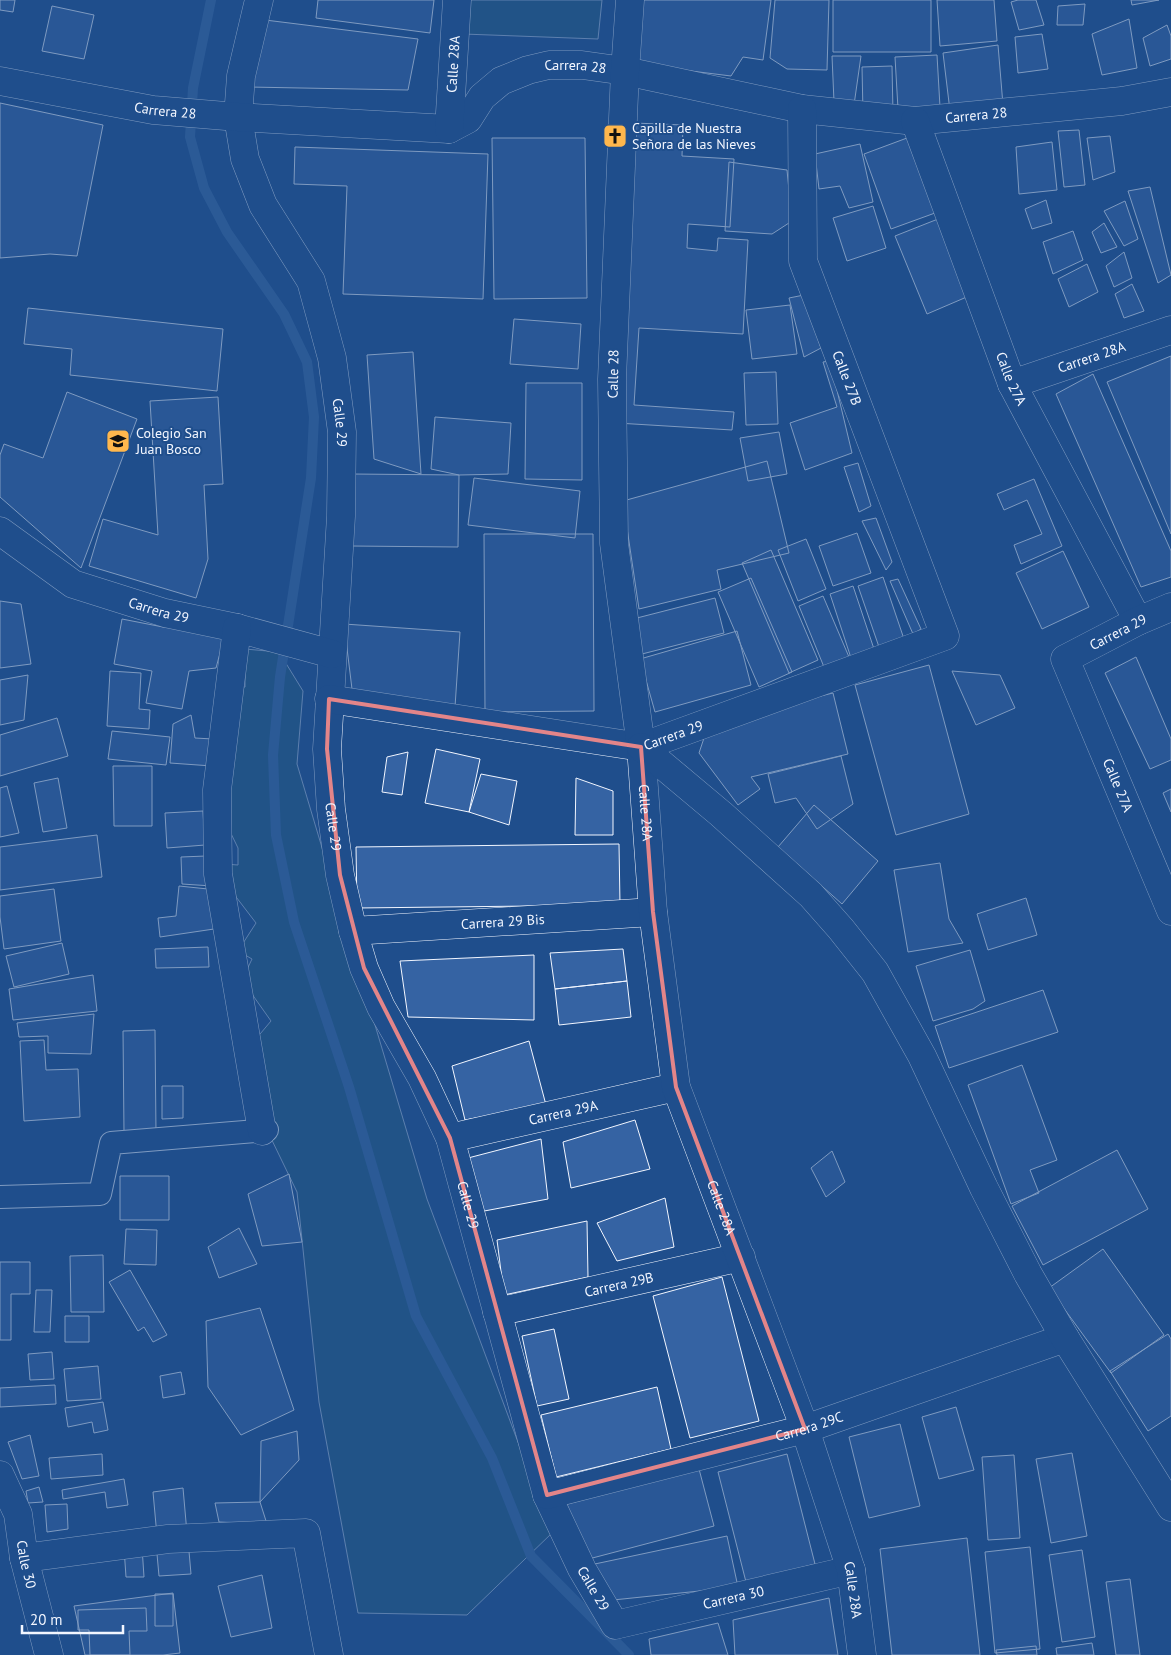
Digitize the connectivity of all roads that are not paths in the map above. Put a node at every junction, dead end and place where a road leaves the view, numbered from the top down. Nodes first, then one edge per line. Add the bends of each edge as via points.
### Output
1 (259, 0) edge
2 (457, 0) edge
3 (630, 0) edge
4 (625, 71) junction
5 (0, 80) edge
6 (1171, 92) edge
7 (802, 110) junction
8 (238, 117) junction
9 (915, 121) junction
10 (449, 129) junction
11 (1171, 330) edge
12 (1012, 384) junction
13 (0, 531) edge
14 (1171, 607) edge
15 (1138, 621) junction
16 (243, 631) junction
17 (945, 636) joint
18 (332, 654) junction
19 (1065, 659) joint
20 (329, 699) junction
21 (641, 747) junction
22 (1171, 911) edge
23 (653, 912) junction
24 (353, 931) junction
25 (676, 1088) junction
26 (264, 1130) joint
27 (450, 1138) junction
28 (0, 1198) edge
29 (741, 1257) junction
30 (497, 1312) junction
31 (1065, 1338) junction
32 (805, 1430) junction
33 (0, 1475) edge
34 (547, 1495) junction
35 (1171, 1507) edge
36 (24, 1558) junction
37 (851, 1570) junction
38 (614, 1624) joint
39 (49, 1655) edge
40 (329, 1655) edge
41 (862, 1655) edge

1 - 8 street, Calle 29 via 241,76
2 - 10 street, Calle 28A
3 - 4 street, Calle 28
4 - 7 street, Carrera 28
4 - 10 street, Carrera 28 via 582,66 528,70 501,81 482,97 468,119
4 - 21 street, Calle 28 via 612,379 614,543
5 - 8 street, Carrera 28 via 153,110
6 - 9 street, Carrera 28
7 - 9 street, Carrera 28
7 - 17 street, Calle 27B via 802,262
8 - 10 street, Carrera 28
8 - 18 street, Calle 29 via 245,159 263,205 311,281 332,358 342,432 341,516
9 - 12 street, Calle 27A
11 - 12 street, Carrera 28A
12 - 15 street, Calle 27A
13 - 16 street, Carrera 29 via 73,584 165,613
14 - 15 street, Carrera 29
15 - 19 street, Carrera 29
16 - 18 street, Carrera 29
16 - 26 street via 218,790 218,874
17 - 21 street, Carrera 29
18 - 20 street, Calle 29
19 - 22 street, Calle 27A
20 - 21 street, Carrera 29
20 - 24 street, Calle 29 via 327,749 332,809 340,874
21 - 23 street, Calle 28A
21 - 31 street via 811,896 874,972 922,1056 984,1188
23 - 24 street, Carrera 29 Bis
23 - 25 street, Calle 28A
24 - 27 street, Calle 29 via 381,1007 422,1078
25 - 27 street, Carrera 29A
25 - 29 street, Calle 28A
26 - 28 street via 111,1143 100,1194
27 - 30 street, Calle 29
29 - 30 street, Carrera 29B
29 - 32 street, Calle 28A
30 - 34 street, Calle 29
31 - 32 street, Carrera 29C
31 - 35 street
32 - 34 street, Carrera 29C
32 - 37 street, Calle 28A
33 - 36 street, Calle 30 via 18,1514
34 - 38 street, Calle 29 via 582,1569
36 - 39 street, Calle 30
36 - 40 street via 168,1538 306,1533
37 - 38 street, Carrera 30
37 - 41 street, Calle 28A

